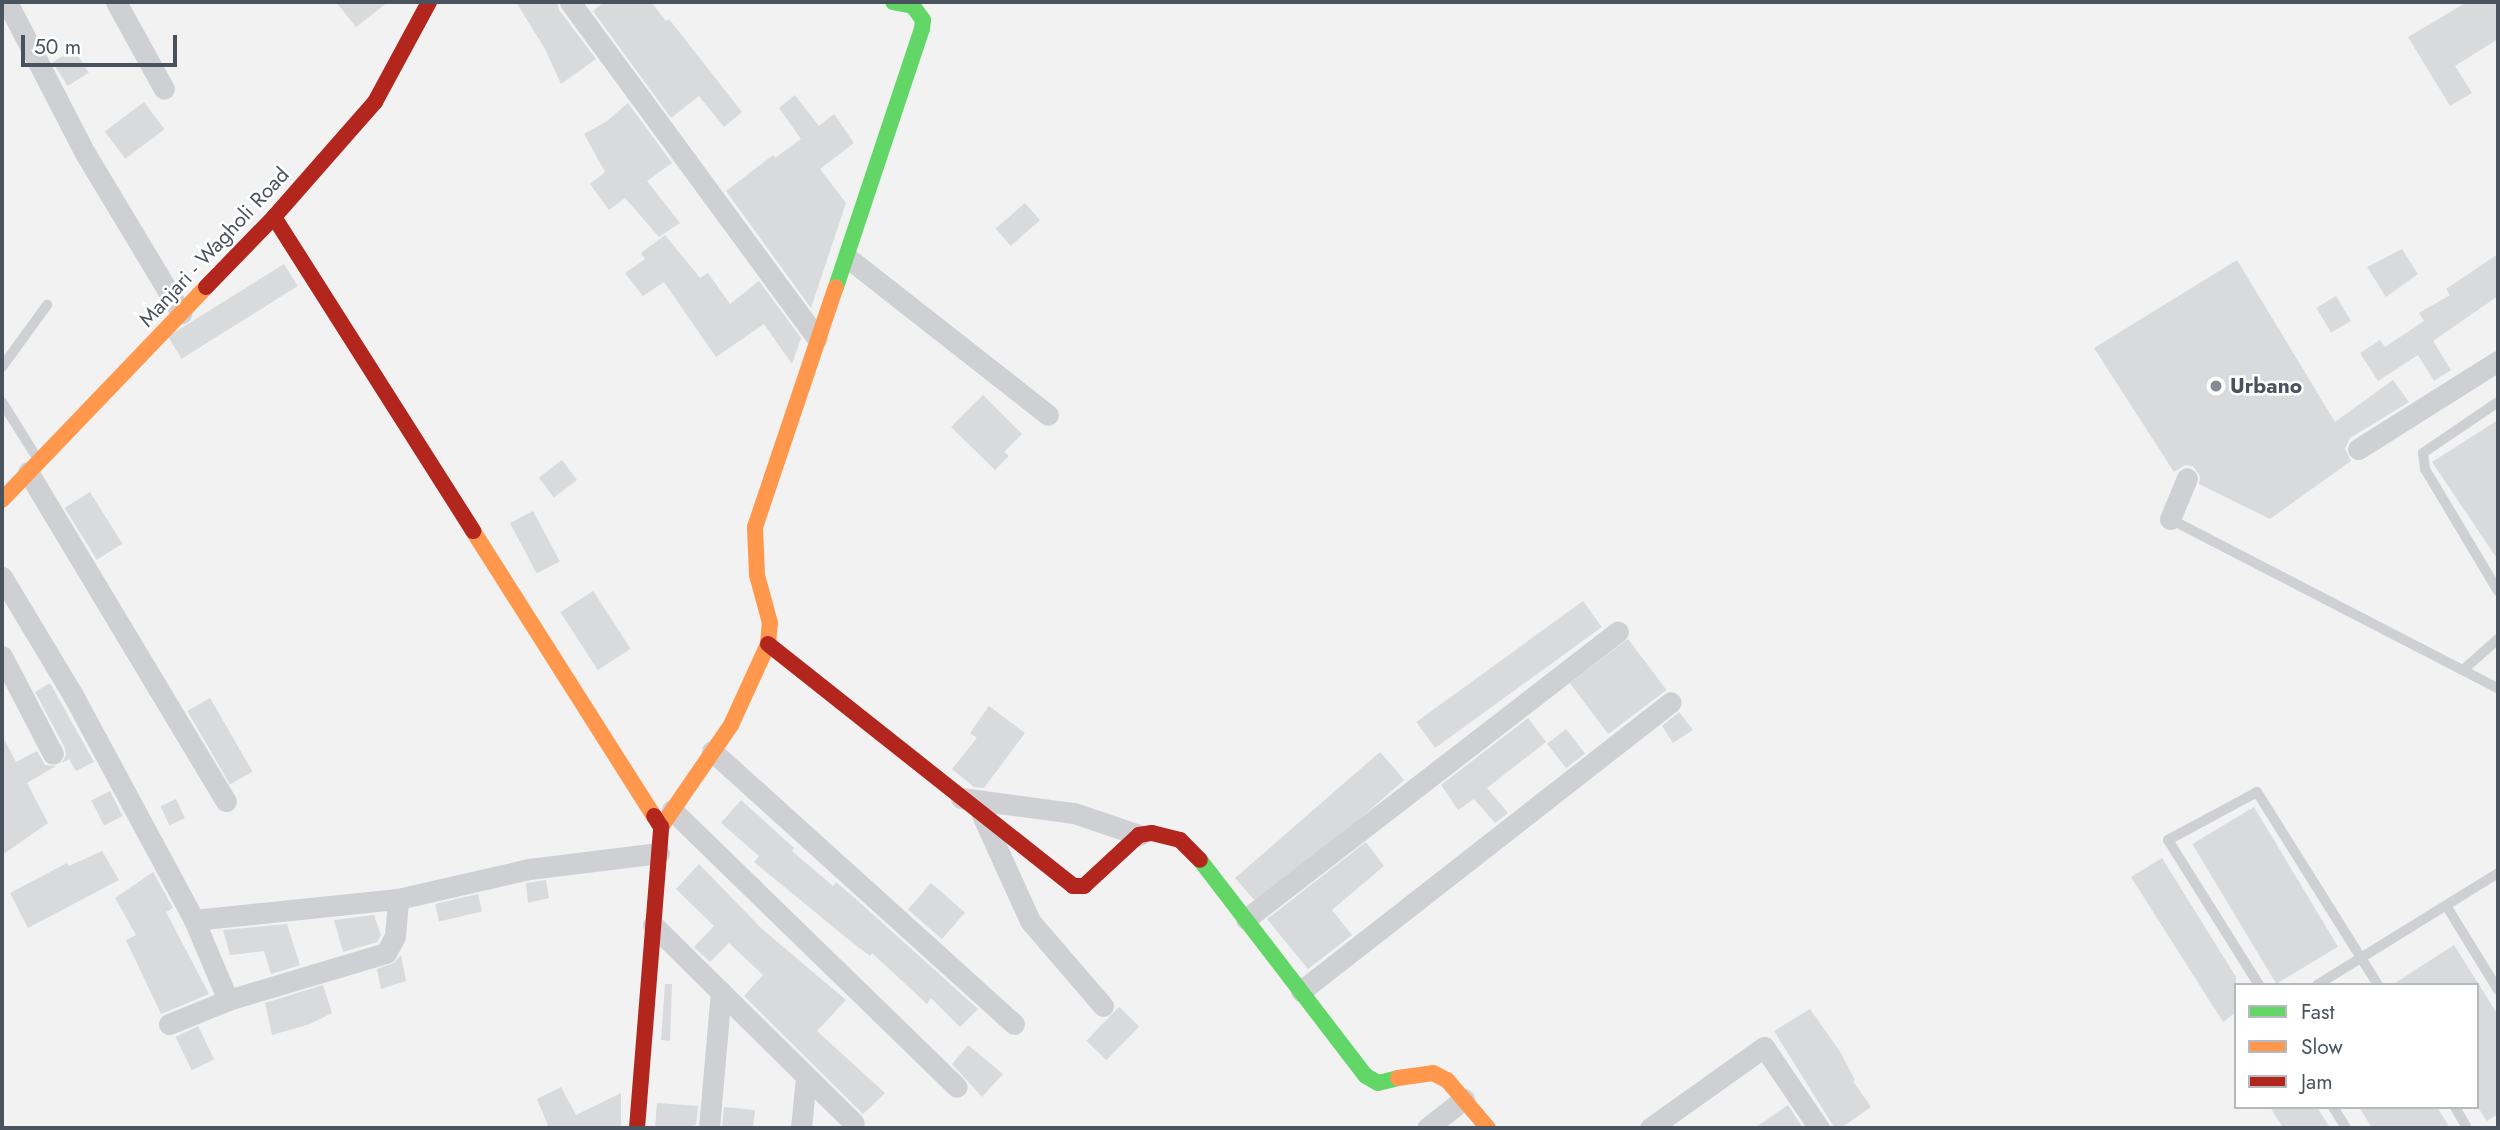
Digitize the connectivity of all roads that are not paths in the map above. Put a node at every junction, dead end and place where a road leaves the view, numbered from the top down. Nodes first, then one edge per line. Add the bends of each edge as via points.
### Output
1 (7, 2) edge
2 (116, 2) edge
3 (429, 2) edge
4 (570, 2) edge
5 (580, 2) edge
6 (586, 2) edge
7 (893, 2) edge
8 (164, 89) dead end
9 (274, 217) junction
10 (848, 258) junction
11 (47, 305) dead end
12 (181, 313) junction
13 (817, 338) junction
14 (2498, 361) edge
15 (2, 367) edge
16 (2, 402) edge
17 (2498, 402) edge
18 (1048, 415) dead end
19 (2358, 449) dead end
20 (34, 466) junction
21 (2187, 478) dead end
22 (2, 500) edge
23 (2170, 519) joint
24 (2, 577) edge
25 (2498, 591) edge
26 (1618, 631) dead end
27 (2498, 639) edge
28 (768, 645) junction
29 (2, 656) edge
30 (2463, 670) junction
31 (2498, 688) edge
32 (1671, 702) dead end
33 (712, 751) junction
34 (53, 754) dead end
35 (961, 798) junction
36 (226, 801) dead end
37 (982, 814) junction
38 (667, 819) junction
39 (1139, 835) junction
40 (659, 853) junction
41 (2498, 873) edge
42 (398, 899) junction
43 (2446, 907) junction
44 (1246, 919) junction
45 (194, 920) junction
46 (653, 925) junction
47 (2361, 958) junction
48 (2258, 983) edge
49 (2320, 983) edge
50 (2377, 983) edge
51 (2498, 990) edge
52 (1301, 991) junction
53 (721, 992) junction
54 (228, 1000) junction
55 (1103, 1006) dead end
56 (169, 1024) dead end
57 (1014, 1024) dead end
58 (806, 1077) junction
59 (957, 1087) dead end
60 (1464, 1099) junction
61 (2334, 1109) edge
62 (2456, 1109) edge
63 (854, 1123) dead end
64 (2466, 1126) dead end
65 (637, 1128) edge
66 (709, 1128) edge
67 (800, 1128) edge
68 (1427, 1128) edge
69 (1488, 1128) edge
70 (1650, 1128) edge
71 (1819, 1128) edge
72 (2346, 1128) edge

1 - 12 street via 85,153
2 - 8 street
3 - 9 street, Manjari - Wagholi Road via 375,102
4 - 13 street
5 - 6 street
7 - 10 street via 913,6 923,20 922,29
9 - 12 street, Manjari - Wagholi Road
9 - 38 street
10 - 13 street
10 - 18 street
11 - 15 lane
12 - 20 street, Manjari - Wagholi Road
13 - 28 street via 755,527 757,575 770,623
14 - 19 street
16 - 20 lane
17 - 25 lane via 2423,453 2425,469
20 - 22 street, Manjari - Wagholi Road
20 - 36 street
21 - 23 street
23 - 30 lane
24 - 45 street via 74,697
26 - 44 street
27 - 30 lane
28 - 33 street via 731,725
28 - 35 street
29 - 34 street
30 - 31 lane
32 - 52 street
33 - 38 street
33 - 57 street
35 - 37 street
35 - 39 street via 1074,813
37 - 39 street via 1077,888 1091,881
37 - 55 street via 1030,921
38 - 40 street
38 - 59 street
39 - 44 street via 1153,833 1180,840 1196,853
40 - 42 street via 529,869
40 - 46 street
41 - 43 lane
42 - 45 street
42 - 54 street via 395,936 386,953
43 - 47 lane
43 - 51 lane
44 - 52 street
45 - 54 street
46 - 53 street
46 - 65 street
47 - 48 lane via 2257,792 2168,839
47 - 49 lane
47 - 50 lane
52 - 60 street via 1372,1080 1378,1083 1433,1073 1447,1080
53 - 58 street
53 - 66 street
54 - 56 street
58 - 63 street
58 - 67 street
60 - 68 street
60 - 69 street
61 - 72 lane
62 - 64 lane
70 - 71 street via 1764,1046

